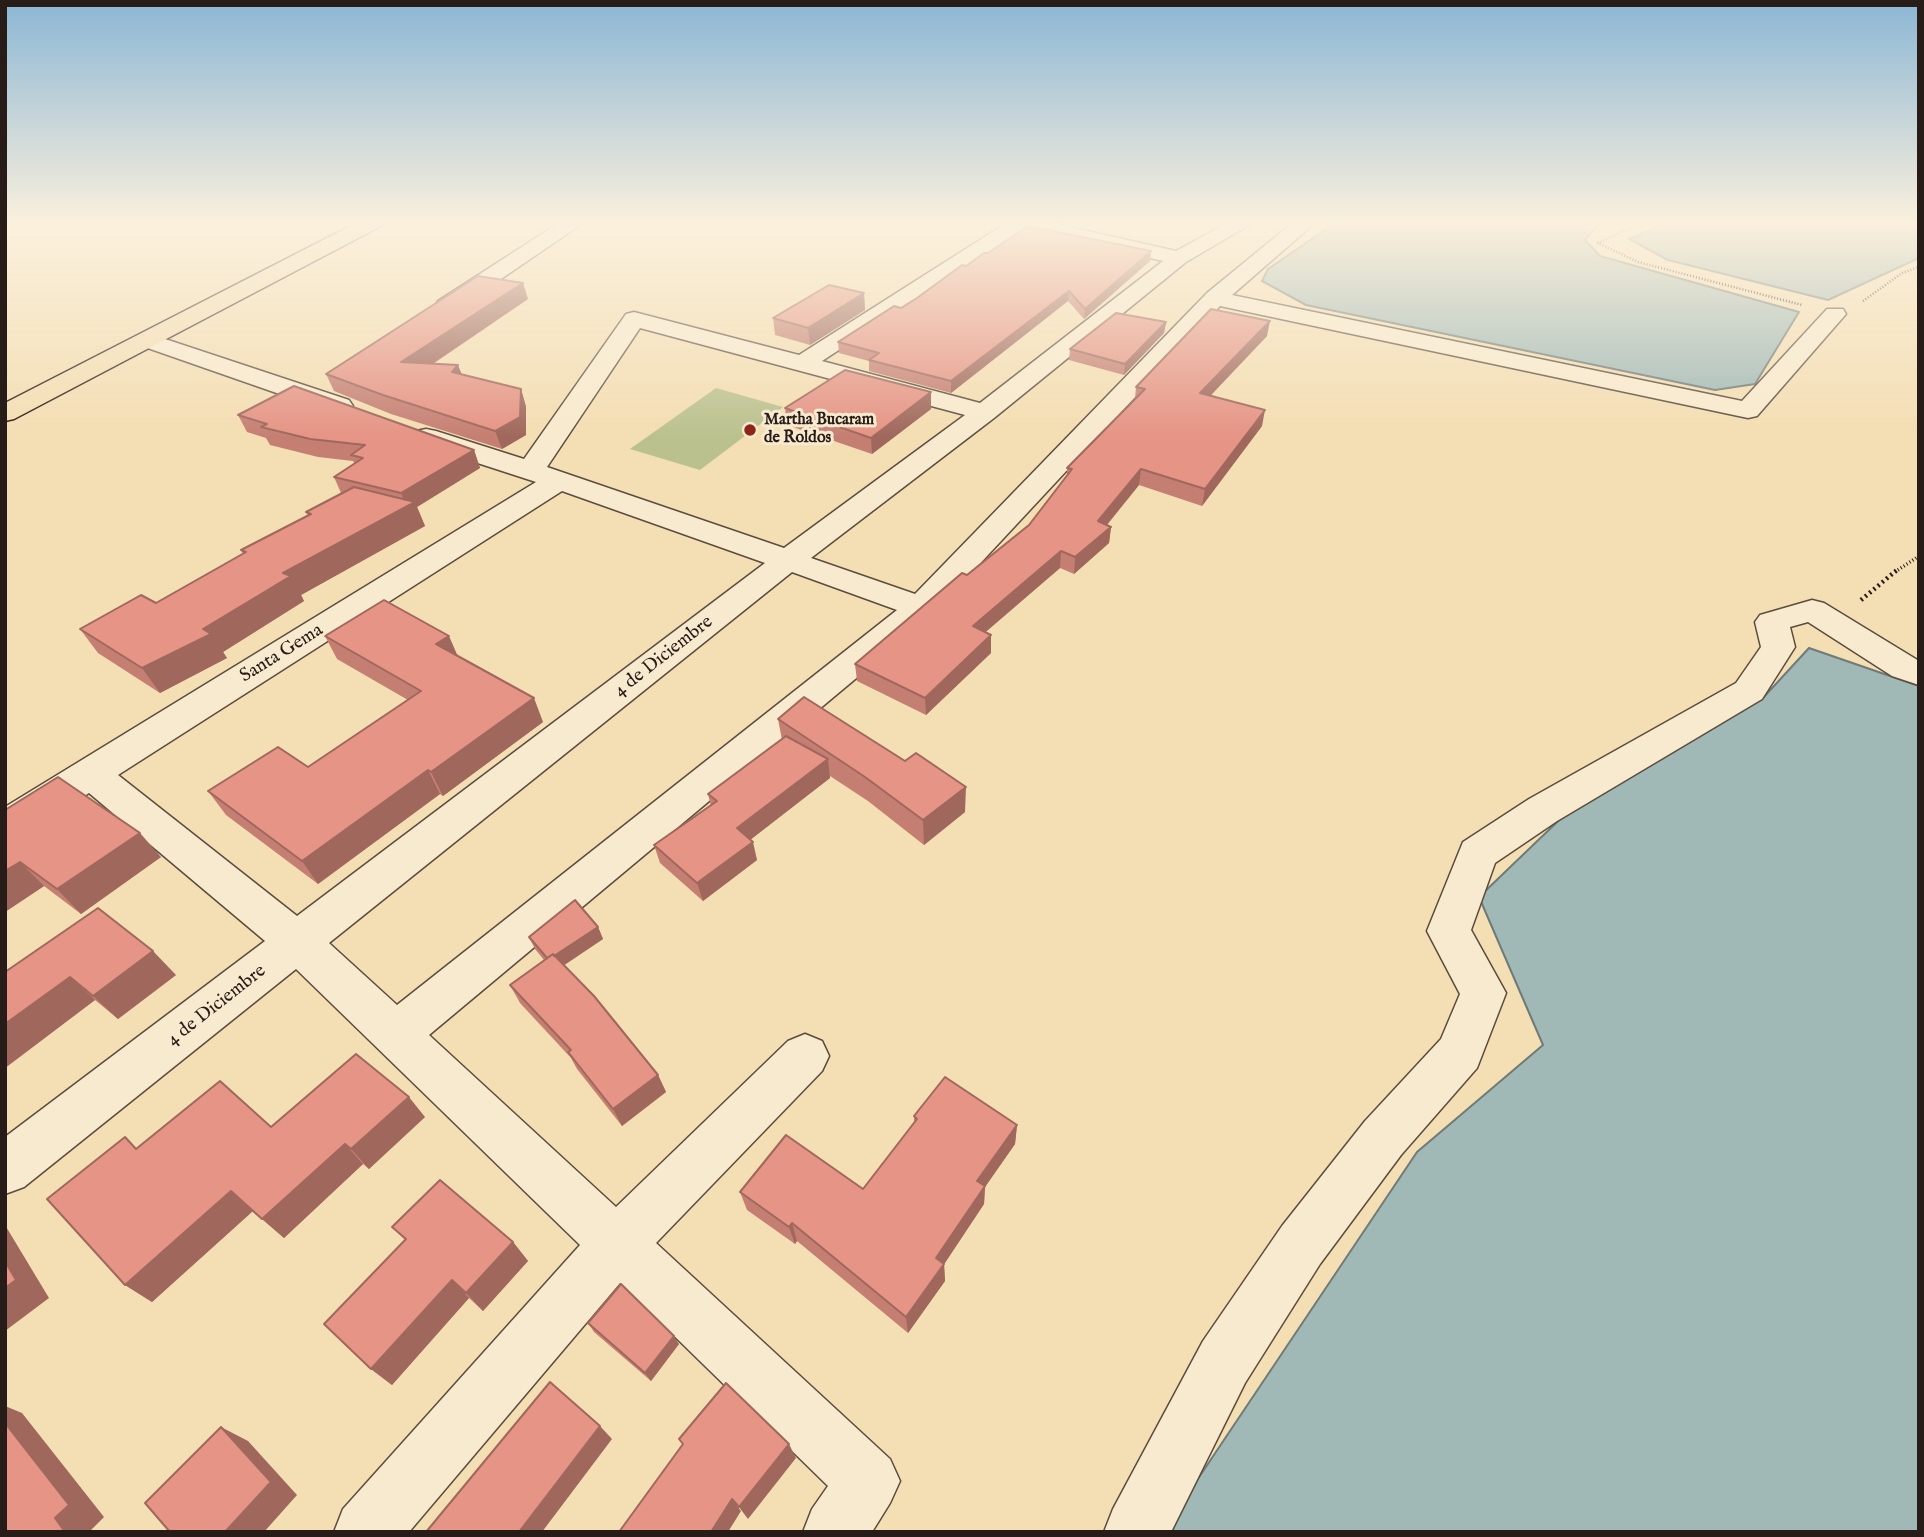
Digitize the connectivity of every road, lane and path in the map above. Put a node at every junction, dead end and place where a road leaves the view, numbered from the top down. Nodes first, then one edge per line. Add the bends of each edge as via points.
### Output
1 (238, 293) edge
2 (466, 293) edge
3 (912, 293) edge
4 (1134, 293) edge
5 (1220, 293) edge
6 (1754, 293) edge
7 (1875, 293) edge
8 (1214, 298) junction
9 (1835, 314) junction
10 (424, 320) edge
11 (147, 340) junction
12 (806, 362) junction
13 (985, 412) junction
14 (5, 413) edge
15 (369, 417) edge
16 (406, 430) edge
17 (544, 476) junction
18 (1919, 556) edge
19 (788, 560) junction
20 (921, 607) junction
21 (1812, 610) junction
22 (1919, 673) edge
23 (91, 774) junction
24 (5, 827) edge
25 (299, 943) junction
26 (396, 1034) junction
27 (805, 1056) dead end
28 (5, 1169) edge
29 (617, 1244) junction
30 (366, 1532) edge
31 (835, 1532) edge
32 (1136, 1532) edge

1 - 11 main road
2 - 10 street
3 - 12 street
4 - 13 street, 4 de Diciembre
5 - 8 street
6 - 9 path
7 - 9 path
8 - 9 street via 1748,410
8 - 20 street
11 - 14 main road
11 - 15 street via 320,386
12 - 13 street
12 - 17 street via 634,319
13 - 19 street, 4 de Diciembre
16 - 17 street
17 - 19 street
17 - 23 street, Santa Gema
18 - 21 path via 1863,600
19 - 20 street
19 - 25 street, 4 de Diciembre
20 - 26 street
21 - 22 street
21 - 32 street via 1772,622 1778,648 1749,691 1543,810 1478,853 1448,931 1483,993 1460,1053 1383,1138 1301,1245 1224,1362
23 - 24 street, Santa Gema
23 - 25 street
25 - 26 street
25 - 28 street, 4 de Diciembre
26 - 29 street
27 - 29 street
29 - 30 street
29 - 31 street via 868,1481

